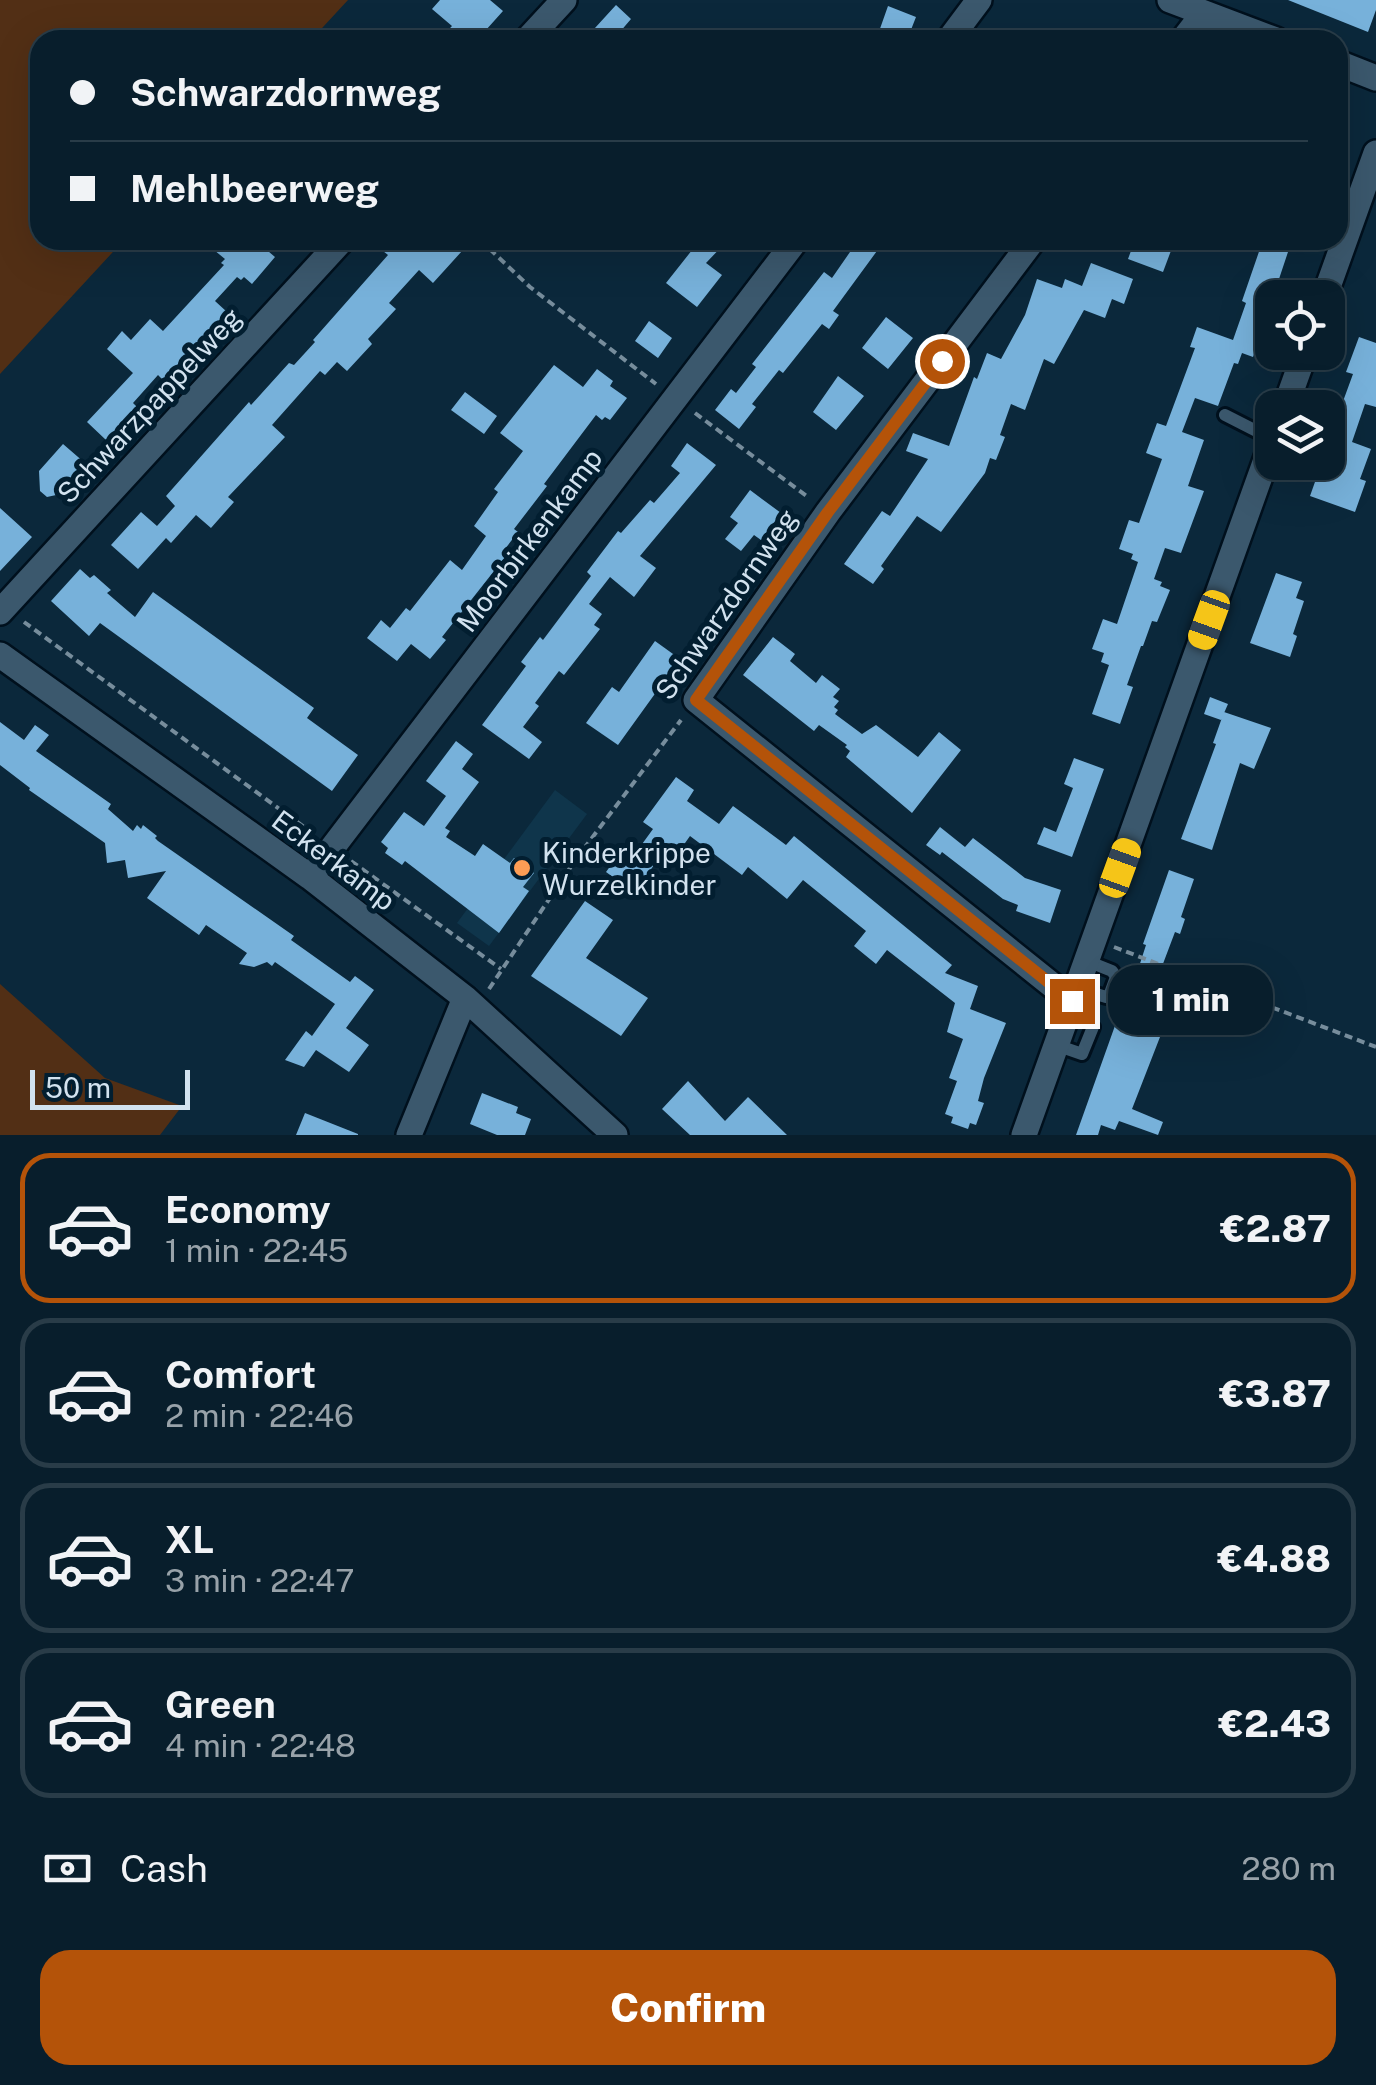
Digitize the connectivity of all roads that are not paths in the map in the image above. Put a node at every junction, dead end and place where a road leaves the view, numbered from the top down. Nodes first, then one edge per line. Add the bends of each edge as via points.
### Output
1 (564, 0) edge
2 (979, 0) edge
3 (1170, 0) edge
4 (1204, 12) junction
5 (536, 30) edge
6 (956, 30) edge
7 (1191, 30) edge
8 (1250, 30) edge
9 (1348, 68) edge
10 (1376, 78) edge
11 (1376, 152) edge
12 (1348, 231) edge
13 (333, 250) edge
14 (788, 250) edge
15 (1025, 250) edge
16 (1341, 250) edge
17 (1330, 280) edge
18 (1225, 415) dead end
19 (1255, 432) edge
20 (1258, 480) edge
21 (2, 610) edge
22 (0, 655) edge
23 (310, 878) junction
24 (1075, 994) junction
25 (471, 1003) junction
26 (1092, 1027) dead end
27 (1056, 1045) junction
28 (410, 1135) edge
29 (615, 1135) edge
30 (1024, 1135) edge

1 - 5 street
2 - 6 street
3 - 4 street
4 - 7 street
4 - 8 street
9 - 10 street
11 - 12 street
13 - 21 street, Schwarzpappelweg
14 - 23 street, Moorbirkenkamp
15 - 24 street, Schwarzdornweg via 696,700
16 - 17 street
18 - 19 lane
20 - 24 street
22 - 23 street, Eckerkamp
23 - 25 street, Eckerkamp
24 - 27 street
25 - 28 street
25 - 29 street, Eckerkamp
26 - 27 lane via 1082,1054
27 - 30 street

